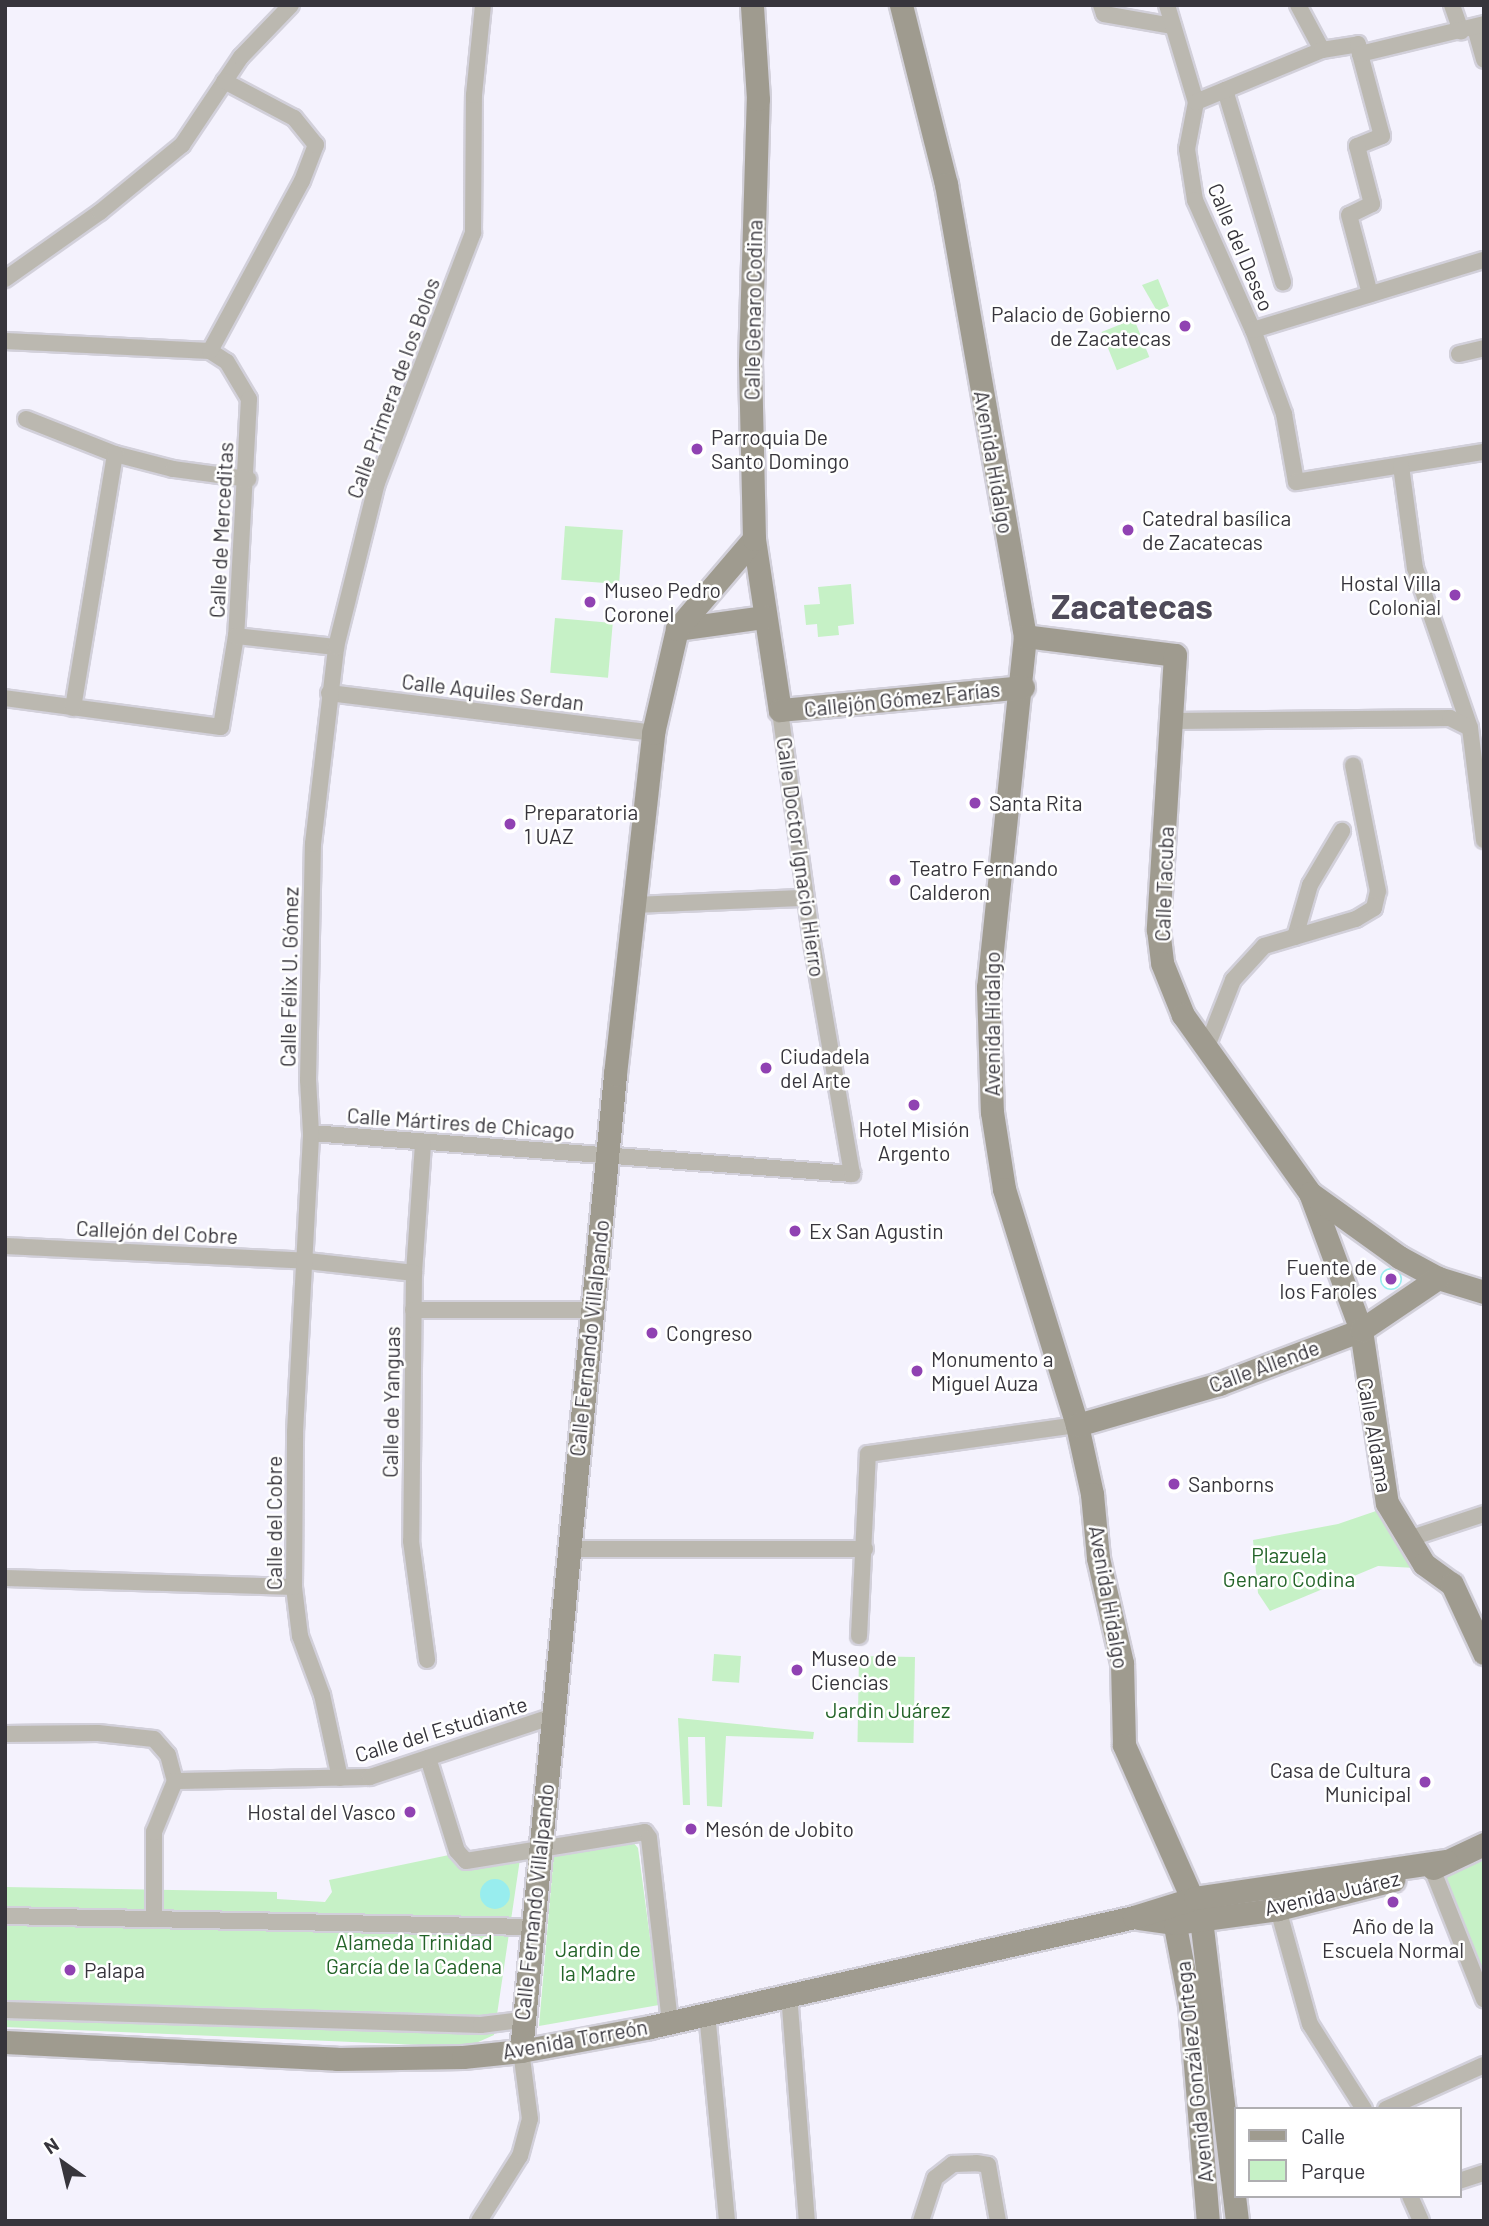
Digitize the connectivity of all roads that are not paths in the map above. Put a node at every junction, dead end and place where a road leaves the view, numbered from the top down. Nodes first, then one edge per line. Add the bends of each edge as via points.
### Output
1 (291, 5) edge
2 (484, 5) edge
3 (752, 5) edge
4 (901, 5) edge
5 (1167, 5) edge
6 (1298, 5) edge
7 (1452, 5) edge
8 (1103, 9) edge
9 (1173, 26) junction
10 (1473, 28) edge
11 (1322, 50) junction
12 (1360, 54) junction
13 (1484, 60) edge
14 (224, 81) junction
15 (1224, 90) junction
16 (1196, 102) junction
17 (1484, 260) edge
18 (5, 279) edge
19 (1283, 282) dead end
20 (1370, 294) junction
21 (1253, 330) junction
22 (5, 341) edge
23 (1484, 348) edge
24 (210, 351) junction
25 (1459, 354) dead end
26 (26, 419) dead end
27 (1484, 452) edge
28 (115, 454) junction
29 (1401, 466) junction
30 (248, 479) junction
31 (754, 539) junction
32 (764, 617) junction
33 (677, 629) junction
34 (236, 636) junction
35 (1025, 636) junction
36 (336, 647) junction
37 (1023, 687) junction
38 (329, 693) junction
39 (5, 698) edge
40 (73, 708) junction
41 (780, 710) junction
42 (1174, 721) junction
43 (1470, 728) junction
44 (653, 733) junction
45 (1353, 765) dead end
46 (1342, 831) dead end
47 (1484, 840) edge
48 (805, 898) junction
49 (636, 905) junction
50 (1295, 937) junction
51 (1206, 1049) junction
52 (311, 1133) junction
53 (423, 1144) junction
54 (609, 1154) junction
55 (852, 1174) joint
56 (1310, 1193) junction
57 (5, 1246) edge
58 (307, 1261) junction
59 (414, 1273) junction
60 (1438, 1278) junction
61 (1484, 1292) edge
62 (413, 1310) junction
63 (592, 1310) junction
64 (1360, 1330) junction
65 (1077, 1425) junction
66 (1484, 1514) edge
67 (1408, 1539) junction
68 (570, 1549) junction
69 (865, 1549) junction
70 (5, 1578) edge
71 (294, 1587) junction
72 (859, 1636) dead end
73 (1484, 1653) edge
74 (427, 1660) dead end
75 (553, 1716) junction
76 (5, 1734) edge
77 (428, 1758) junction
78 (340, 1778) junction
79 (175, 1781) junction
80 (1484, 1844) edge
81 (542, 1848) junction
82 (1436, 1863) junction
83 (1198, 1909) junction
84 (1278, 1909) junction
85 (1173, 1914) junction
86 (5, 1916) edge
87 (154, 1919) junction
88 (530, 1927) junction
89 (789, 1994) junction
90 (1484, 1999) edge
91 (5, 2010) edge
92 (707, 2013) junction
93 (521, 2020) junction
94 (670, 2022) junction
95 (5, 2042) edge
96 (521, 2051) junction
97 (1484, 2065) edge
98 (1363, 2107) edge
99 (1390, 2107) edge
100 (1484, 2172) edge
101 (1234, 2174) edge
102 (1461, 2180) edge
103 (1234, 2182) edge
104 (1206, 2197) junction
105 (1236, 2198) edge
106 (1412, 2198) edge
107 (479, 2221) edge
108 (727, 2221) edge
109 (807, 2221) edge
110 (921, 2221) edge
111 (998, 2221) edge
112 (1208, 2221) edge
113 (1237, 2221) edge
114 (1421, 2221) edge

1 - 14 street
2 - 36 street, Calle Primera de los Bolos via 474,95 473,233 377,483
3 - 31 street, Calle Genaro Codina via 758,99 750,362
4 - 35 street, Avenida Hidalgo via 946,184
5 - 9 street, Calle del Deseo
6 - 11 street
7 - 10 street
8 - 9 street
9 - 16 street, Calle del Deseo
10 - 12 street
10 - 13 street
11 - 12 street via 1358,44
11 - 15 street
12 - 20 street via 1382,136 1357,146 1372,204 1349,215
14 - 18 street via 181,145 100,212
14 - 24 street via 294,118 316,145 302,181
15 - 16 street
15 - 19 street
16 - 21 street, Calle del Deseo via 1186,149 1195,200
17 - 20 street
20 - 21 street
21 - 29 street, Calle del Deseo via 1284,414 1296,482
22 - 24 street
23 - 25 street
24 - 30 street, Calle de Merceditas via 227,362 247,389
26 - 28 street
27 - 29 street
28 - 30 street via 173,469
28 - 40 street
29 - 43 street via 1415,568
30 - 34 street, Calle de Merceditas
31 - 32 street, Calle Doctor Ignacio Hierro
31 - 33 street
32 - 33 street
32 - 41 street, Calle Doctor Ignacio Hierro
33 - 44 street, Calle Fernando Villalpando
34 - 36 street
34 - 40 street, Calle de Merceditas via 221,727
35 - 37 street, Avenida Hidalgo
35 - 42 street, Calle Tacuba via 1175,655
36 - 38 street, Calle Primera de los Bolos
37 - 41 street, Callejón Gómez Farías
37 - 65 street, Avenida Hidalgo via 988,987 992,1112 1004,1189
38 - 44 street, Calle Aquiles Serdan
38 - 52 street, Calle Félix U. Gómez via 312,857
39 - 40 street
41 - 48 street, Calle Doctor Ignacio Hierro
42 - 43 street via 1450,718
42 - 51 street, Calle Tacuba via 1158,929 1163,963 1183,1015
43 - 47 street
44 - 49 street, Calle Fernando Villalpando
45 - 50 street via 1378,891 1374,908 1356,919
46 - 50 street via 1310,885
48 - 49 street
48 - 55 street, Calle Doctor Ignacio Hierro
49 - 54 street, Calle Fernando Villalpando
50 - 51 street via 1264,946 1233,981
51 - 56 street, Calle Tacuba
52 - 53 street, Calle Mártires de Chicago
52 - 58 street, Calle Félix U. Gómez
53 - 54 street, Calle Mártires de Chicago
53 - 59 street, Calle de Yanguas
54 - 55 street, Calle Mártires de Chicago
54 - 63 street, Calle Fernando Villalpando
56 - 60 street via 1399,1257
56 - 64 street, Calle Aldama
57 - 58 street, Callejón del Cobre
58 - 59 street, Callejón del Cobre
58 - 71 street, Calle del Cobre via 295,1432
59 - 62 street, Calle de Yanguas
60 - 61 street
60 - 64 street, Calle Allende
62 - 63 street
62 - 74 street, Calle de Yanguas via 411,1541
63 - 68 street, Calle Fernando Villalpando
64 - 65 street, Calle Allende via 1219,1384
64 - 67 street, Calle Aldama via 1387,1503
65 - 69 street via 869,1454
65 - 83 street, Avenida Hidalgo via 1092,1494 1098,1558 1122,1663 1124,1745
66 - 67 street
67 - 73 street, Calle Aldama via 1424,1564 1452,1584
68 - 69 street
68 - 75 street, Calle Fernando Villalpando
69 - 72 street
70 - 71 street
71 - 78 street, Calle del Cobre via 300,1636 321,1695
75 - 77 street, Calle del Estudiante
75 - 81 street, Calle Fernando Villalpando
76 - 79 street via 98,1733 154,1739 168,1755
77 - 78 street, Calle del Estudiante via 370,1777
77 - 81 street via 457,1851 466,1861
78 - 79 street, Calle del Estudiante
79 - 87 street via 154,1832
80 - 82 street, Avenida Juárez
81 - 88 street, Calle Fernando Villalpando
81 - 94 street via 638,1832 649,1838
82 - 83 street
82 - 84 street, Avenida Juárez
82 - 90 street
83 - 84 street, Avenida Juárez
83 - 85 street, Avenida Juárez
83 - 101 street, Avenida González Ortega
84 - 98 street via 1310,2024
85 - 89 street, Avenida Torreón via 1134,1917
85 - 104 street, Avenida González Ortega via 1190,2004
86 - 87 street
87 - 88 street
88 - 93 street, Calle Fernando Villalpando
89 - 92 street, Avenida Torreón
89 - 109 street
91 - 93 street via 470,2025
92 - 94 street, Avenida Torreón
92 - 108 street
93 - 96 street, Calle Fernando Villalpando
94 - 96 street, Avenida Torreón
95 - 96 street, Avenida Torreón via 337,2059
96 - 107 street via 530,2119 520,2156
97 - 99 street
100 - 102 street
103 - 104 street
104 - 112 street, Avenida González Ortega
105 - 113 street, Avenida González Ortega
106 - 114 street
110 - 111 street via 934,2178 953,2164 988,2165

